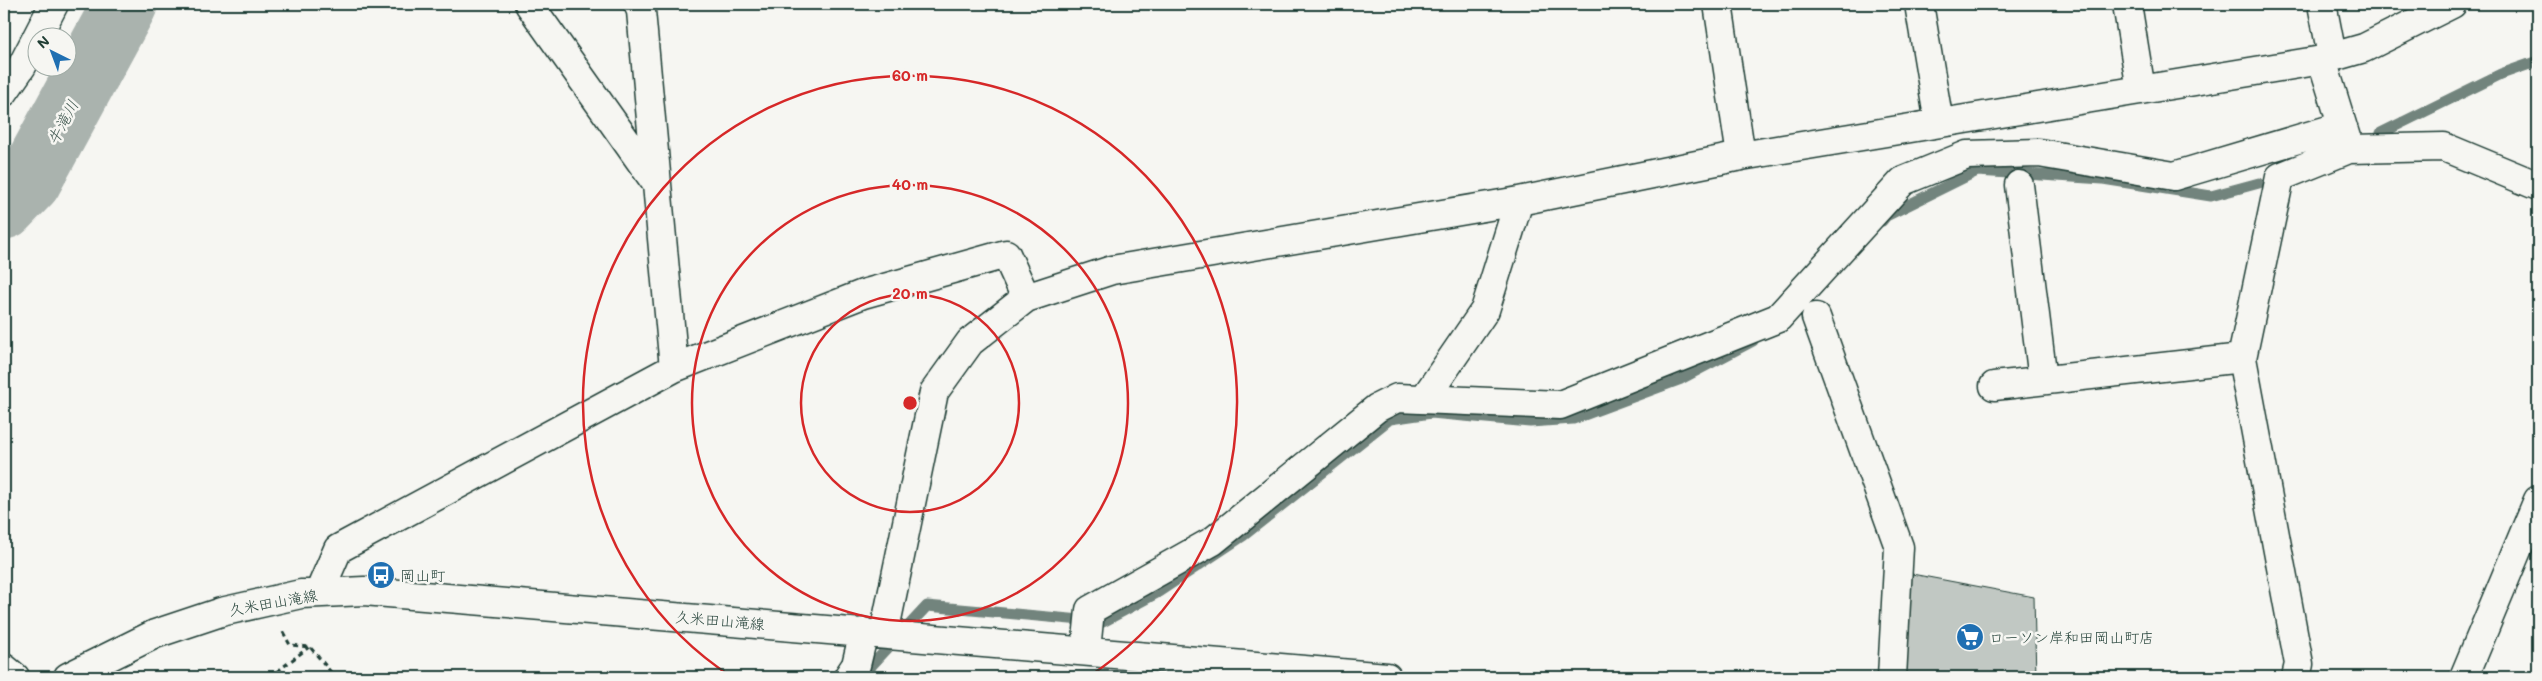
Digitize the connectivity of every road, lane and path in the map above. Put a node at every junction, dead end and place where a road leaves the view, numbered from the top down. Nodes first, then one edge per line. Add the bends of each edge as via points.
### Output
1 (54, 4) edge
2 (529, 4) edge
3 (638, 4) edge
4 (1718, 4) edge
5 (1919, 4) edge
6 (2127, 4) edge
7 (2322, 4) edge
8 (2452, 4) edge
9 (2327, 58) junction
10 (2141, 90) junction
11 (4, 92) edge
12 (1939, 123) junction
13 (2346, 138) junction
14 (1740, 156) junction
15 (657, 185) junction
16 (2020, 185) dead end
17 (2538, 186) edge
18 (1520, 201) junction
19 (1026, 298) junction
20 (1816, 317) dead end
21 (2242, 358) junction
22 (674, 368) junction
23 (2043, 380) junction
24 (1994, 386) dead end
25 (1424, 399) junction
26 (2538, 500) edge
27 (319, 593) junction
28 (266, 602) junction
29 (1088, 630) junction
30 (887, 634) junction
31 (310, 647) junction
32 (4, 668) edge
33 (1266, 672) edge
34 (15, 677) edge
35 (68, 677) edge
36 (270, 677) edge
37 (335, 677) edge
38 (848, 677) edge
39 (1388, 677) edge
40 (1892, 677) edge
41 (2296, 677) edge
42 (2464, 677) edge

1 - 11 street via 22,66
2 - 15 street
3 - 15 street
4 - 14 street
5 - 12 street
6 - 10 street
7 - 9 street
8 - 9 street via 2364,48
9 - 10 street
9 - 13 street
10 - 12 street
12 - 14 street
13 - 17 street via 2444,147
13 - 21 street via 2280,177
13 - 25 street via 2174,176 2039,153 1967,155 1903,181 1778,318 1560,405
14 - 18 street
15 - 22 street
16 - 23 street
18 - 19 street via 1112,270
18 - 25 street via 1485,310
19 - 22 street via 1006,254 863,294
19 - 30 street via 970,342 934,392
20 - 40 street via 1899,547
21 - 23 street
21 - 41 street via 2299,664
22 - 27 street via 338,549
23 - 24 street
25 - 29 street via 1398,398 1377,408 1213,541
26 - 42 street
27 - 28 street, 久米田山滝線
27 - 30 street, 久米田山滝線 via 364,591
28 - 31 path via 290,645
28 - 35 street, 久米田山滝線 via 221,612 155,634
29 - 30 street, 久米田山滝線
29 - 33 street, 久米田山滝線
30 - 38 street via 856,664
31 - 36 path
31 - 37 path
32 - 34 street
33 - 39 street, 久米田山滝線

